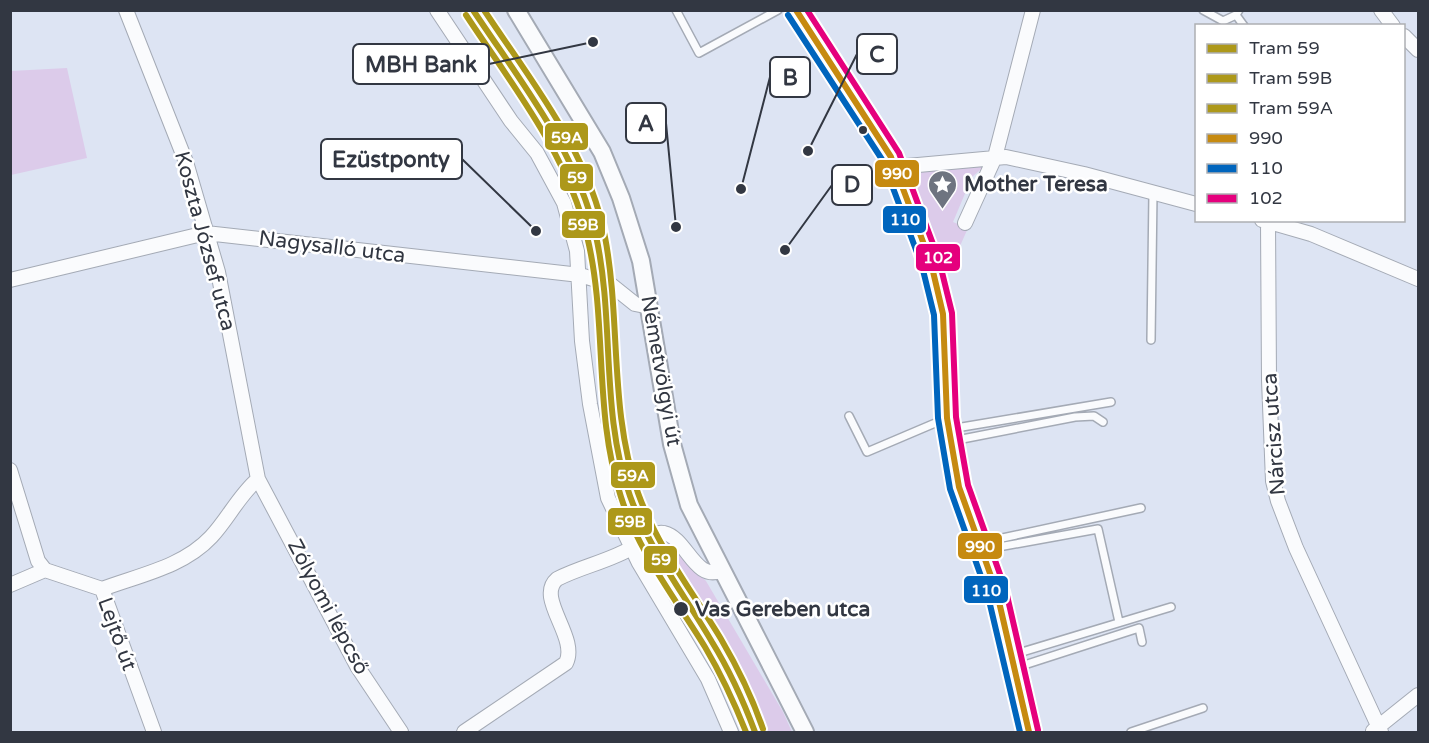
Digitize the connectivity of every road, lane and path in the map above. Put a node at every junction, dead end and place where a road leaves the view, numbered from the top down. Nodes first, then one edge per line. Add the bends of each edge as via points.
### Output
1 (126, 10) edge
2 (437, 10) edge
3 (516, 10) edge
4 (676, 10) edge
5 (778, 10) edge
6 (796, 10) edge
7 (1033, 10) edge
8 (1203, 10) edge
9 (1381, 10) edge
10 (1237, 13) edge
11 (1392, 24) edge
12 (1405, 37) edge
13 (1419, 50) edge
14 (995, 157) junction
15 (896, 167) junction
16 (1153, 193) junction
17 (1195, 204) edge
18 (1265, 222) edge
19 (1269, 222) edge
20 (965, 223) dead end
21 (206, 233) junction
22 (580, 275) junction
23 (1419, 279) edge
24 (10, 280) edge
25 (650, 307) junction
26 (1151, 340) dead end
27 (1110, 402) dead end
28 (849, 416) dead end
29 (1103, 422) dead end
30 (948, 430) junction
31 (10, 470) edge
32 (258, 479) junction
33 (1141, 508) dead end
34 (980, 546) junction
35 (631, 548) junction
36 (45, 570) junction
37 (722, 570) junction
38 (10, 585) edge
39 (102, 589) junction
40 (1171, 607) dead end
41 (1119, 622) junction
42 (1142, 642) dead end
43 (1013, 661) junction
44 (1419, 695) edge
45 (1203, 708) dead end
46 (1377, 731) edge
47 (154, 732) edge
48 (401, 732) edge
49 (464, 732) edge
50 (731, 732) edge
51 (805, 732) edge
52 (1029, 732) edge
53 (1131, 732) edge

1 - 21 street, Koszta József utca via 186,162
2 - 22 street via 554,183 572,228
3 - 25 street, Németvölgyi út via 602,152 641,261
4 - 5 lane via 699,53
6 - 15 street
7 - 14 street
8 - 10 lane via 1223,21
9 - 11 street
12 - 13 street
14 - 15 street
14 - 16 street via 1084,174
14 - 20 street
15 - 30 street via 931,263 939,298
16 - 17 street
16 - 26 lane
18 - 46 street, Nárcisz utca via 1273,481 1296,548
19 - 23 street via 1311,234
21 - 22 street, Nagysalló utca
21 - 24 street, Nagysalló utca
21 - 32 street, Koszta József utca via 225,304
22 - 25 street, Nagysalló utca via 610,284 635,304
22 - 35 street via 582,341 602,472 608,498
25 - 37 street, Németvölgyi út via 672,444 689,505
27 - 30 lane
28 - 30 lane via 867,452
29 - 30 lane via 1094,416
30 - 34 street via 959,487
31 - 36 street via 33,549
32 - 39 street via 197,549 176,562
32 - 48 street, Zólyomi lépcső via 357,666
33 - 34 lane
34 - 41 lane via 1098,529
34 - 43 street via 997,593
35 - 37 street via 657,533 666,533 705,572
35 - 49 street via 554,582 551,595 555,612 571,654 566,663
35 - 50 street via 708,679
36 - 38 street
36 - 39 street, Lejtő út
37 - 51 street, Németvölgyi út
39 - 47 street, Lejtő út
40 - 41 lane
41 - 43 lane
42 - 43 lane via 1139,628
43 - 52 street
44 - 46 street
45 - 53 lane

